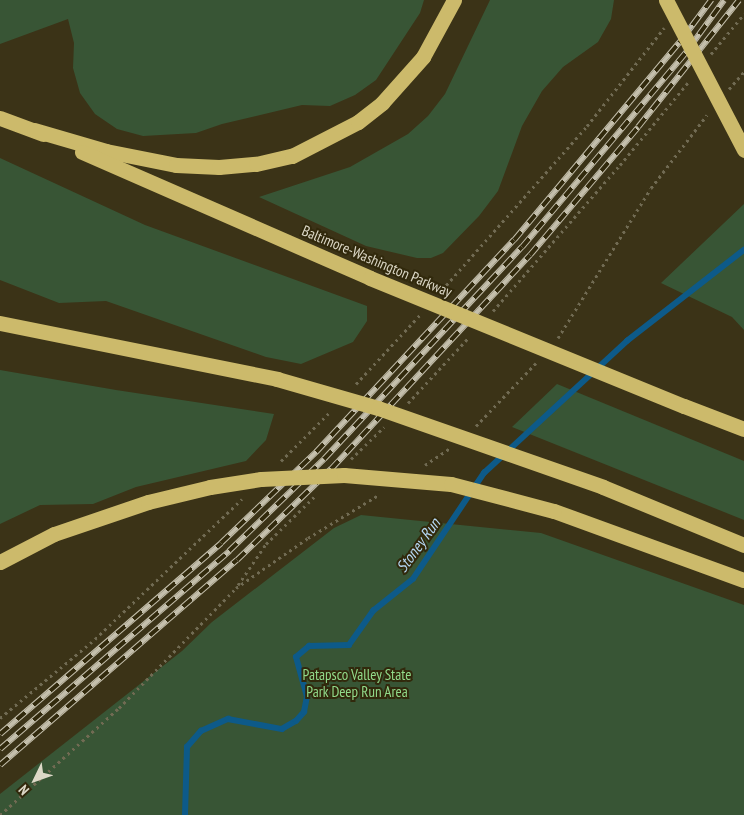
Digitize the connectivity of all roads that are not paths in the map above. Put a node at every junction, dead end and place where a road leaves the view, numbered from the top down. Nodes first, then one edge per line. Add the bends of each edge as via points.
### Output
1 (454, 0) edge
2 (666, 0) edge
3 (0, 118) edge
4 (34, 130) junction
5 (744, 150) edge
6 (0, 323) edge
7 (744, 429) edge
8 (744, 545) edge
9 (0, 562) edge
10 (744, 580) edge

1 - 4 highway via 423,57 382,103 358,122 292,156 219,168 176,165 106,151
2 - 5 highway, bridge
3 - 4 highway, Baltimore-Washington Parkway
4 - 7 highway, Baltimore-Washington Parkway, bridge via 370,278
6 - 8 highway, bridge via 277,379 378,408 604,487
9 - 10 highway, bridge via 54,534 148,502 210,486 261,479 344,475 451,484 554,511

